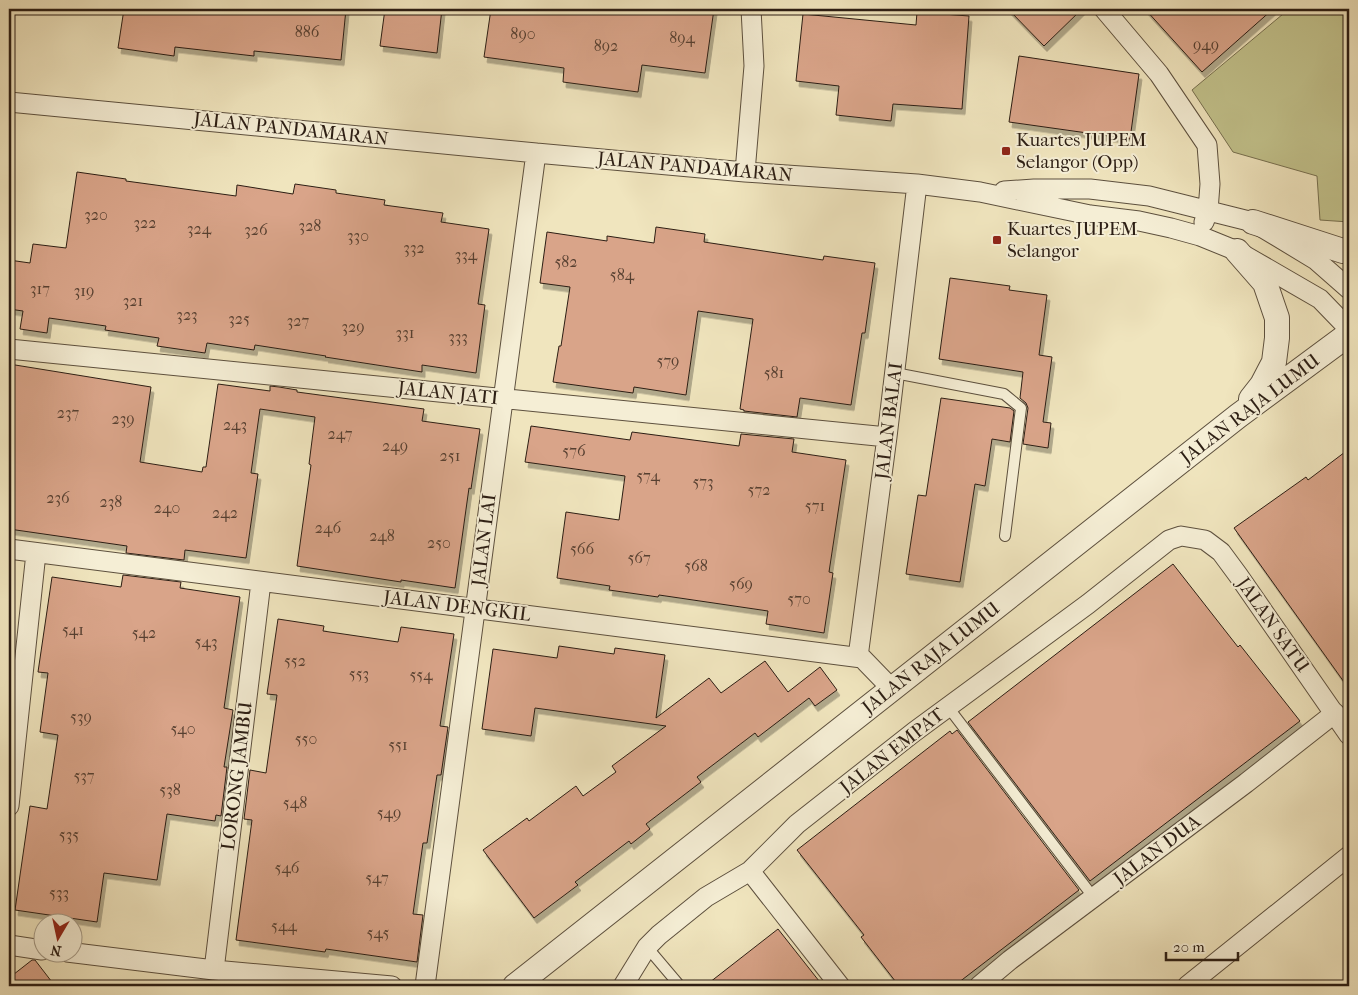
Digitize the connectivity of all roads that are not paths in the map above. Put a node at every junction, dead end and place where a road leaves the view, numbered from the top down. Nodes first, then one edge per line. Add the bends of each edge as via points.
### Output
1 (751, 9) edge
2 (1104, 9) edge
3 (9, 102) edge
4 (536, 153) junction
5 (745, 172) junction
6 (917, 184) junction
7 (980, 192) junction
8 (1208, 211) junction
9 (1253, 222) junction
10 (1200, 236) junction
11 (1349, 250) edge
12 (1237, 251) junction
13 (1349, 288) edge
14 (1349, 330) edge
15 (1349, 334) edge
16 (9, 348) edge
17 (895, 373) junction
18 (503, 398) junction
19 (1238, 416) junction
20 (887, 437) junction
21 (1004, 536) dead end
22 (1181, 536) joint
23 (9, 549) edge
24 (36, 552) junction
25 (260, 582) junction
26 (475, 609) junction
27 (858, 657) junction
28 (892, 689) junction
29 (948, 707) junction
30 (1335, 713) junction
31 (1349, 735) edge
32 (9, 806) edge
33 (1349, 856) edge
34 (750, 871) junction
35 (1094, 898) junction
36 (9, 946) edge
37 (646, 947) junction
38 (32, 949) edge
39 (82, 954) edge
40 (214, 970) junction
41 (392, 986) edge
42 (425, 986) edge
43 (515, 986) edge
44 (623, 986) edge
45 (680, 986) edge
46 (840, 986) edge
47 (979, 986) edge
48 (1187, 986) edge

1 - 5 street via 754,66
2 - 8 street via 1159,74 1207,145
3 - 4 street, JALAN PANDAMARAN
4 - 5 street, JALAN PANDAMARAN
4 - 18 street, JALAN LAI
5 - 6 street, JALAN PANDAMARAN
6 - 7 street, JALAN PANDAMARAN
6 - 17 street, JALAN BALAI
7 - 8 street via 1090,188 1149,196
7 - 10 street, JALAN PANDAMARAN via 1090,215 1139,221
8 - 9 street
8 - 10 street
9 - 11 street
9 - 13 street via 1316,260
10 - 12 street, JALAN PANDAMARAN
12 - 14 street, JALAN PANDAMARAN via 1320,299
12 - 19 street via 1265,283 1277,318 1274,362 1262,385
15 - 19 street, JALAN RAJA LUMU
16 - 18 street, JALAN JATI
17 - 20 street, JALAN BALAI
17 - 21 lane via 1004,394 1021,408
18 - 20 street, JALAN JATI
18 - 26 street, JALAN LAI
19 - 28 street, JALAN RAJA LUMU
20 - 27 street, JALAN BALAI
22 - 29 street, JALAN EMPAT via 1169,540
22 - 30 street, JALAN SATU via 1205,540 1220,552
23 - 24 street, JALAN DENGKIL
24 - 25 street, JALAN DENGKIL
24 - 32 street
25 - 26 street, JALAN DENGKIL
25 - 40 street, LORONG JAMBU
26 - 27 street, JALAN DENGKIL
26 - 42 street, JALAN LAI
27 - 28 street
28 - 43 street, JALAN RAJA LUMU
29 - 34 street, JALAN EMPAT via 797,824
29 - 35 lane
30 - 31 street, JALAN SATU
30 - 35 street, JALAN DUA
33 - 48 street
34 - 37 street, JALAN EMPAT via 706,897
34 - 46 street
35 - 47 street, JALAN DUA
36 - 38 street
37 - 44 street, JALAN EMPAT
37 - 45 lane
39 - 40 street
40 - 41 street

